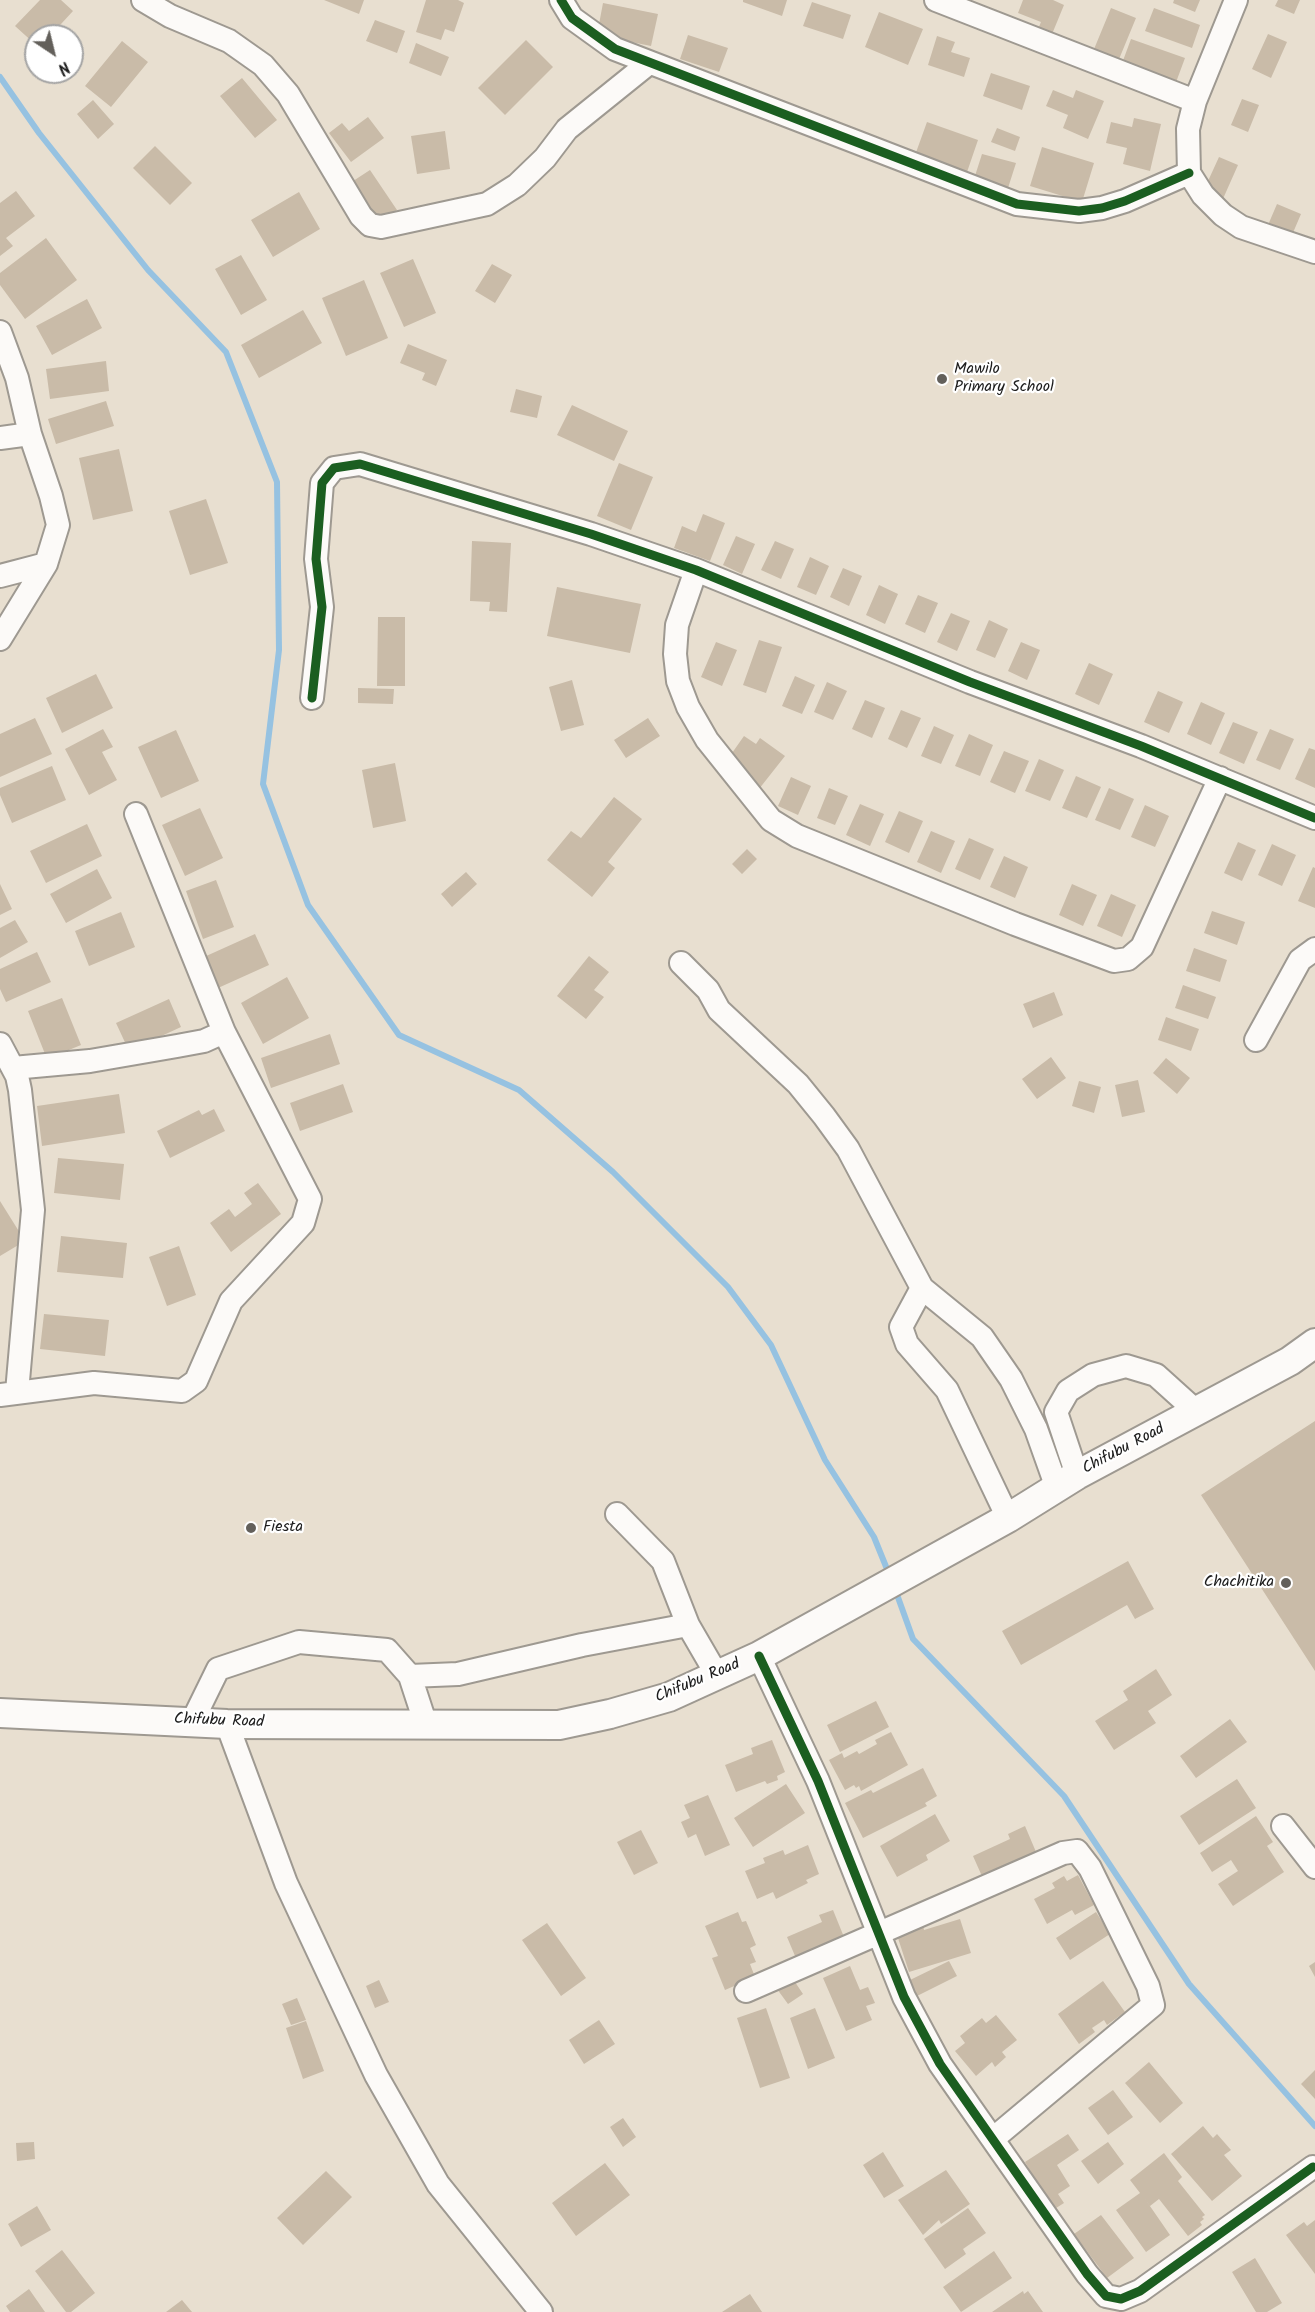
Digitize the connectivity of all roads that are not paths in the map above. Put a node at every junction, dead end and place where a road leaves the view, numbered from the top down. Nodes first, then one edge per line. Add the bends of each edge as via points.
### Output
1 (143, 0) edge
2 (561, 0) edge
3 (936, 0) edge
4 (1236, 0) edge
5 (650, 63) junction
6 (1195, 101) junction
7 (1189, 173) junction
8 (1315, 252) edge
9 (0, 332) edge
10 (30, 434) junction
11 (0, 438) edge
12 (46, 564) junction
13 (696, 570) junction
14 (0, 576) edge
15 (0, 639) edge
16 (312, 698) dead end
17 (1220, 778) junction
18 (136, 814) dead end
19 (1315, 818) edge
20 (1315, 949) edge
21 (681, 963) dead end
22 (224, 1032) junction
23 (1256, 1040) dead end
24 (0, 1044) edge
25 (13, 1068) junction
26 (922, 1288) junction
27 (1315, 1343) edge
28 (8, 1394) edge
29 (1197, 1412) junction
30 (1067, 1482) junction
31 (617, 1514) dead end
32 (1008, 1518) junction
33 (688, 1624) junction
34 (759, 1656) junction
35 (717, 1675) junction
36 (410, 1676) junction
37 (0, 1711) edge
38 (192, 1722) junction
39 (227, 1724) junction
40 (426, 1725) junction
41 (1283, 1826) dead end
42 (1315, 1867) edge
43 (877, 1935) junction
44 (746, 1991) dead end
45 (994, 2138) junction
46 (1313, 2167) dead end
47 (540, 2312) edge

1 - 5 street via 230,41 263,64 288,94 361,216 370,225 381,227 487,204 517,186 567,129
2 - 5 street via 572,18 586,30 615,49
3 - 6 street
4 - 6 street
5 - 7 street via 1017,204 1070,210 1102,208
6 - 7 street via 1188,129
7 - 8 street via 1203,195 1241,227
9 - 10 street via 17,378
10 - 11 street
10 - 12 street via 58,525
12 - 14 street
12 - 15 street
13 - 16 street via 360,464 334,468 322,483 319,509 316,559 322,607
13 - 17 street via 970,682
13 - 17 street via 677,625 678,681 707,740 771,820 797,836 1015,924 1114,961 1128,960 1142,947
17 - 19 street
18 - 22 street
20 - 23 street via 1300,960
21 - 26 street via 708,990 719,1010 798,1084 824,1116 848,1149
22 - 25 street via 204,1041 122,1056
22 - 28 street via 310,1199 303,1223 231,1301 196,1381 182,1391 94,1383
24 - 25 street
25 - 28 street via 20,1090 33,1238
26 - 30 street via 982,1337 1011,1379
26 - 32 street via 901,1327 907,1344 947,1390
27 - 29 main road, Chifubu Road
29 - 30 main road, Chifubu Road
29 - 30 street via 1156,1375 1126,1366 1092,1376 1068,1391 1056,1412
30 - 32 main road, Chifubu Road
31 - 33 street via 663,1561
32 - 34 main road, Chifubu Road
33 - 35 street
33 - 36 street via 458,1674
34 - 35 main road, Chifubu Road
34 - 43 street via 818,1781
35 - 40 main road, Chifubu Road via 669,1697 559,1725
36 - 38 street via 387,1650 299,1642 218,1669
36 - 40 street
37 - 38 main road, Chifubu Road
38 - 39 main road, Chifubu Road
39 - 40 main road, Chifubu Road
39 - 47 street via 286,1883 376,2075 438,2184
41 - 42 street
43 - 44 street
43 - 45 street via 940,2064
43 - 45 street via 1063,1853 1077,1851 1090,1868 1148,1986 1153,2005
45 - 46 street via 1087,2274 1106,2296 1121,2299 1140,2291

